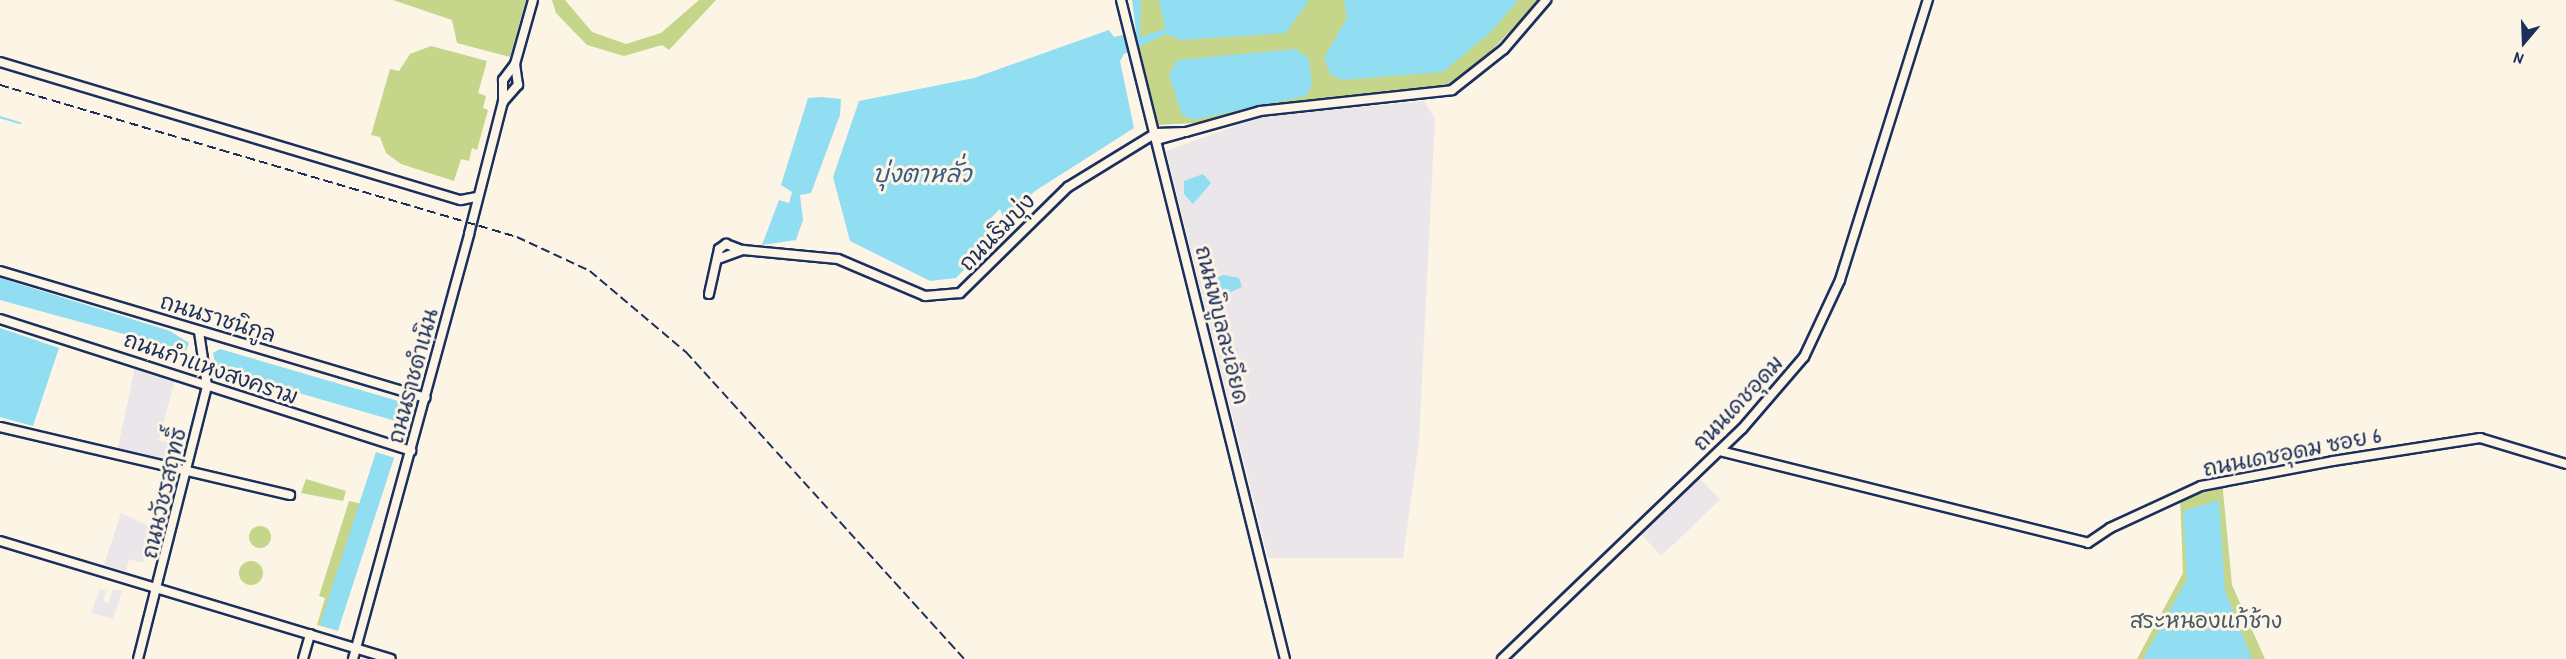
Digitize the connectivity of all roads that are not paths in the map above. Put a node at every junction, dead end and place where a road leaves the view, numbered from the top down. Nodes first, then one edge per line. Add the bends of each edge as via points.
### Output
1 (533, 0) edge
2 (1121, 0) edge
3 (1546, 0) edge
4 (1928, 0) edge
5 (0, 62) edge
6 (515, 64) junction
7 (503, 102) junction
8 (1156, 136) junction
9 (476, 197) junction
10 (461, 200) junction
11 (472, 210) junction
12 (0, 271) edge
13 (709, 294) dead end
14 (0, 319) edge
15 (198, 332) junction
16 (207, 386) junction
17 (425, 398) junction
18 (0, 427) edge
19 (411, 451) junction
20 (1720, 451) junction
21 (2566, 464) edge
22 (186, 474) junction
23 (290, 495) dead end
24 (0, 541) edge
25 (161, 587) junction
26 (309, 634) junction
27 (356, 649) junction
28 (138, 659) edge
29 (303, 659) edge
30 (353, 659) edge
31 (391, 659) edge
32 (1285, 659) edge
33 (1502, 659) edge

1 - 6 street
2 - 8 street, ถนนพิบูลละเอียด
3 - 8 street, ถนนริมบุ่ง via 1504,49 1452,90 1260,111 1186,132
4 - 20 street, ถนนเดชอุดม via 1840,280 1817,333 1776,393
5 - 10 street
6 - 7 street via 503,80
6 - 7 street via 518,85
7 - 9 street, ถนนราชดำเนิน
8 - 13 street, ถนนริมบุ่ง via 1068,187 972,284 949,297 925,296 838,260 743,250 718,259
8 - 32 street, ถนนพิบูลละเอียด
9 - 10 street
9 - 11 street, ถนนราชดำเนิน
10 - 11 street
11 - 17 street, ถนนราชดำเนิน
12 - 15 street, ถนนราชนิกูล
14 - 16 street, ถนนกำแหงสงคราม
15 - 16 street, ถนนวัชรสฤทธิ์
15 - 17 street, ถนนราชนิกูล
16 - 19 street, ถนนกำแหงสงคราม
16 - 22 street, ถนนวัชรสฤทธิ์
17 - 19 street, ถนนราชดำเนิน
18 - 22 street
19 - 27 street, ถนนราชดำเนิน
20 - 21 street, ถนนเดชอุดม ซอย 6 via 2088,543 2109,528 2201,486 2333,461 2480,438
20 - 33 street, ถนนเดชอุดม
22 - 23 street
22 - 25 street, ถนนวัชรสฤทธิ์
24 - 25 street
25 - 26 street
25 - 28 street, ถนนวัชรสฤทธิ์
26 - 27 street
26 - 29 street
27 - 30 street, ถนนราชดำเนิน
27 - 31 street

